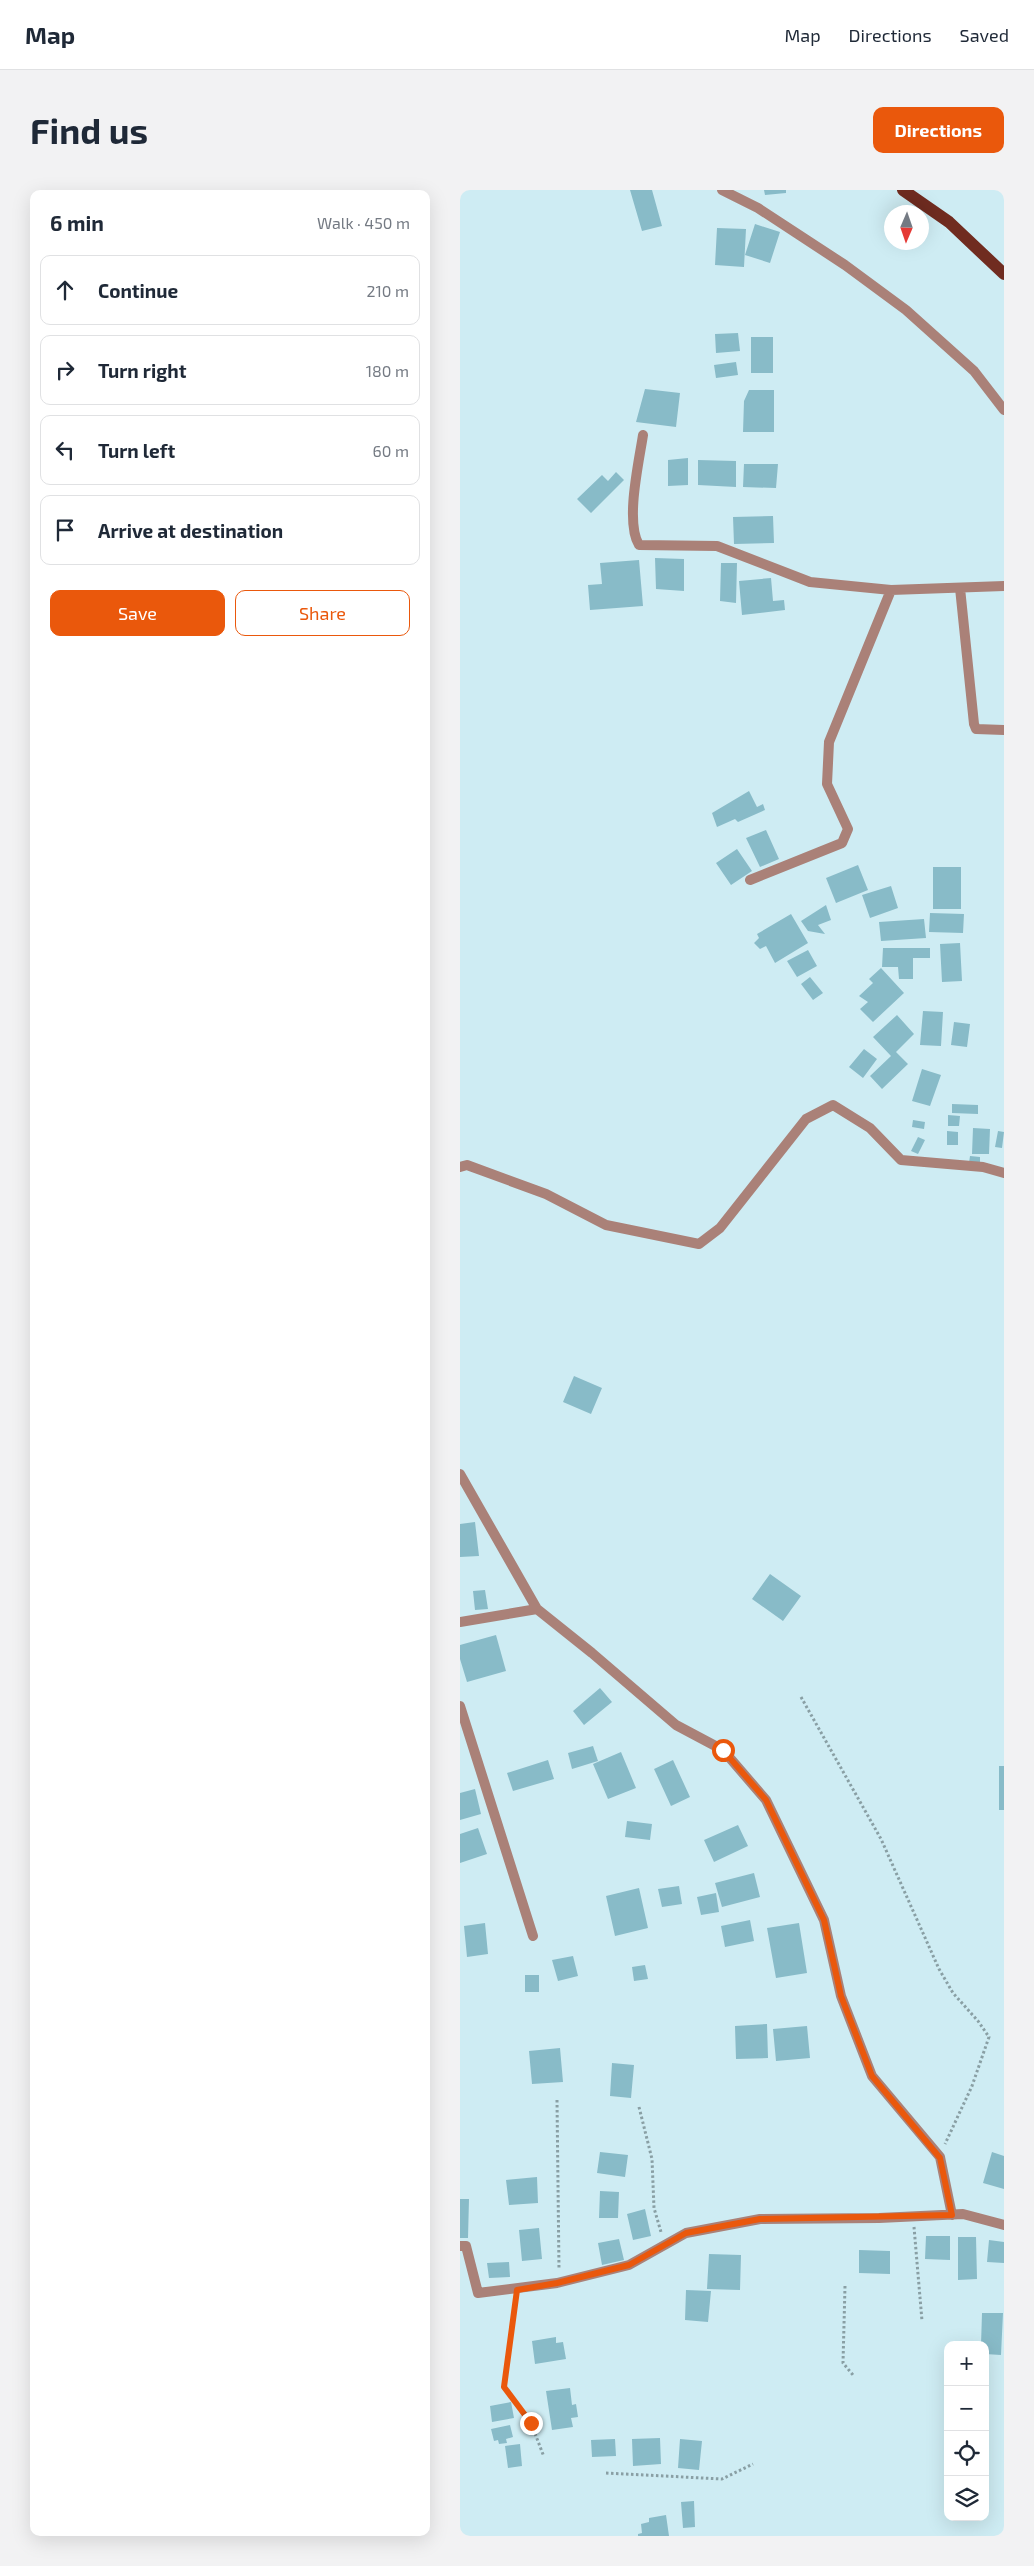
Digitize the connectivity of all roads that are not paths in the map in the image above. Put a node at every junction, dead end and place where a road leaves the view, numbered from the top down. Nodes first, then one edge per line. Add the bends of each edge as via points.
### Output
1 (722, 190) edge
2 (903, 190) edge
3 (1004, 274) edge
4 (1004, 410) edge
5 (643, 435) dead end
6 (1004, 586) edge
7 (960, 588) junction
8 (891, 590) junction
9 (1004, 730) edge
10 (750, 880) dead end
11 (460, 1167) edge
12 (1004, 1173) edge
13 (460, 1474) edge
14 (537, 1609) junction
15 (460, 1622) edge
16 (460, 1706) edge
17 (533, 1936) dead end
18 (952, 2215) junction
19 (1004, 2225) edge
20 (460, 2246) edge

1 - 4 street via 758,208 906,310 974,371
2 - 3 main road via 949,222
5 - 8 street via 633,515 635,538 639,545 717,546 810,582
6 - 7 street
7 - 8 street
7 - 9 street via 974,724 976,730
8 - 10 street via 829,742 827,784 848,829 847,836 842,843
11 - 12 street via 467,1165 546,1194 606,1225 699,1244 720,1228 806,1119 833,1105 870,1128 901,1160 983,1167
13 - 14 street
14 - 15 street
14 - 18 street via 676,1725 723,1750 766,1800 824,1920 841,1996 872,2076 940,2158
16 - 17 street
18 - 19 street via 963,2214
18 - 20 street via 760,2219 686,2233 629,2265 517,2290 478,2292 466,2246

